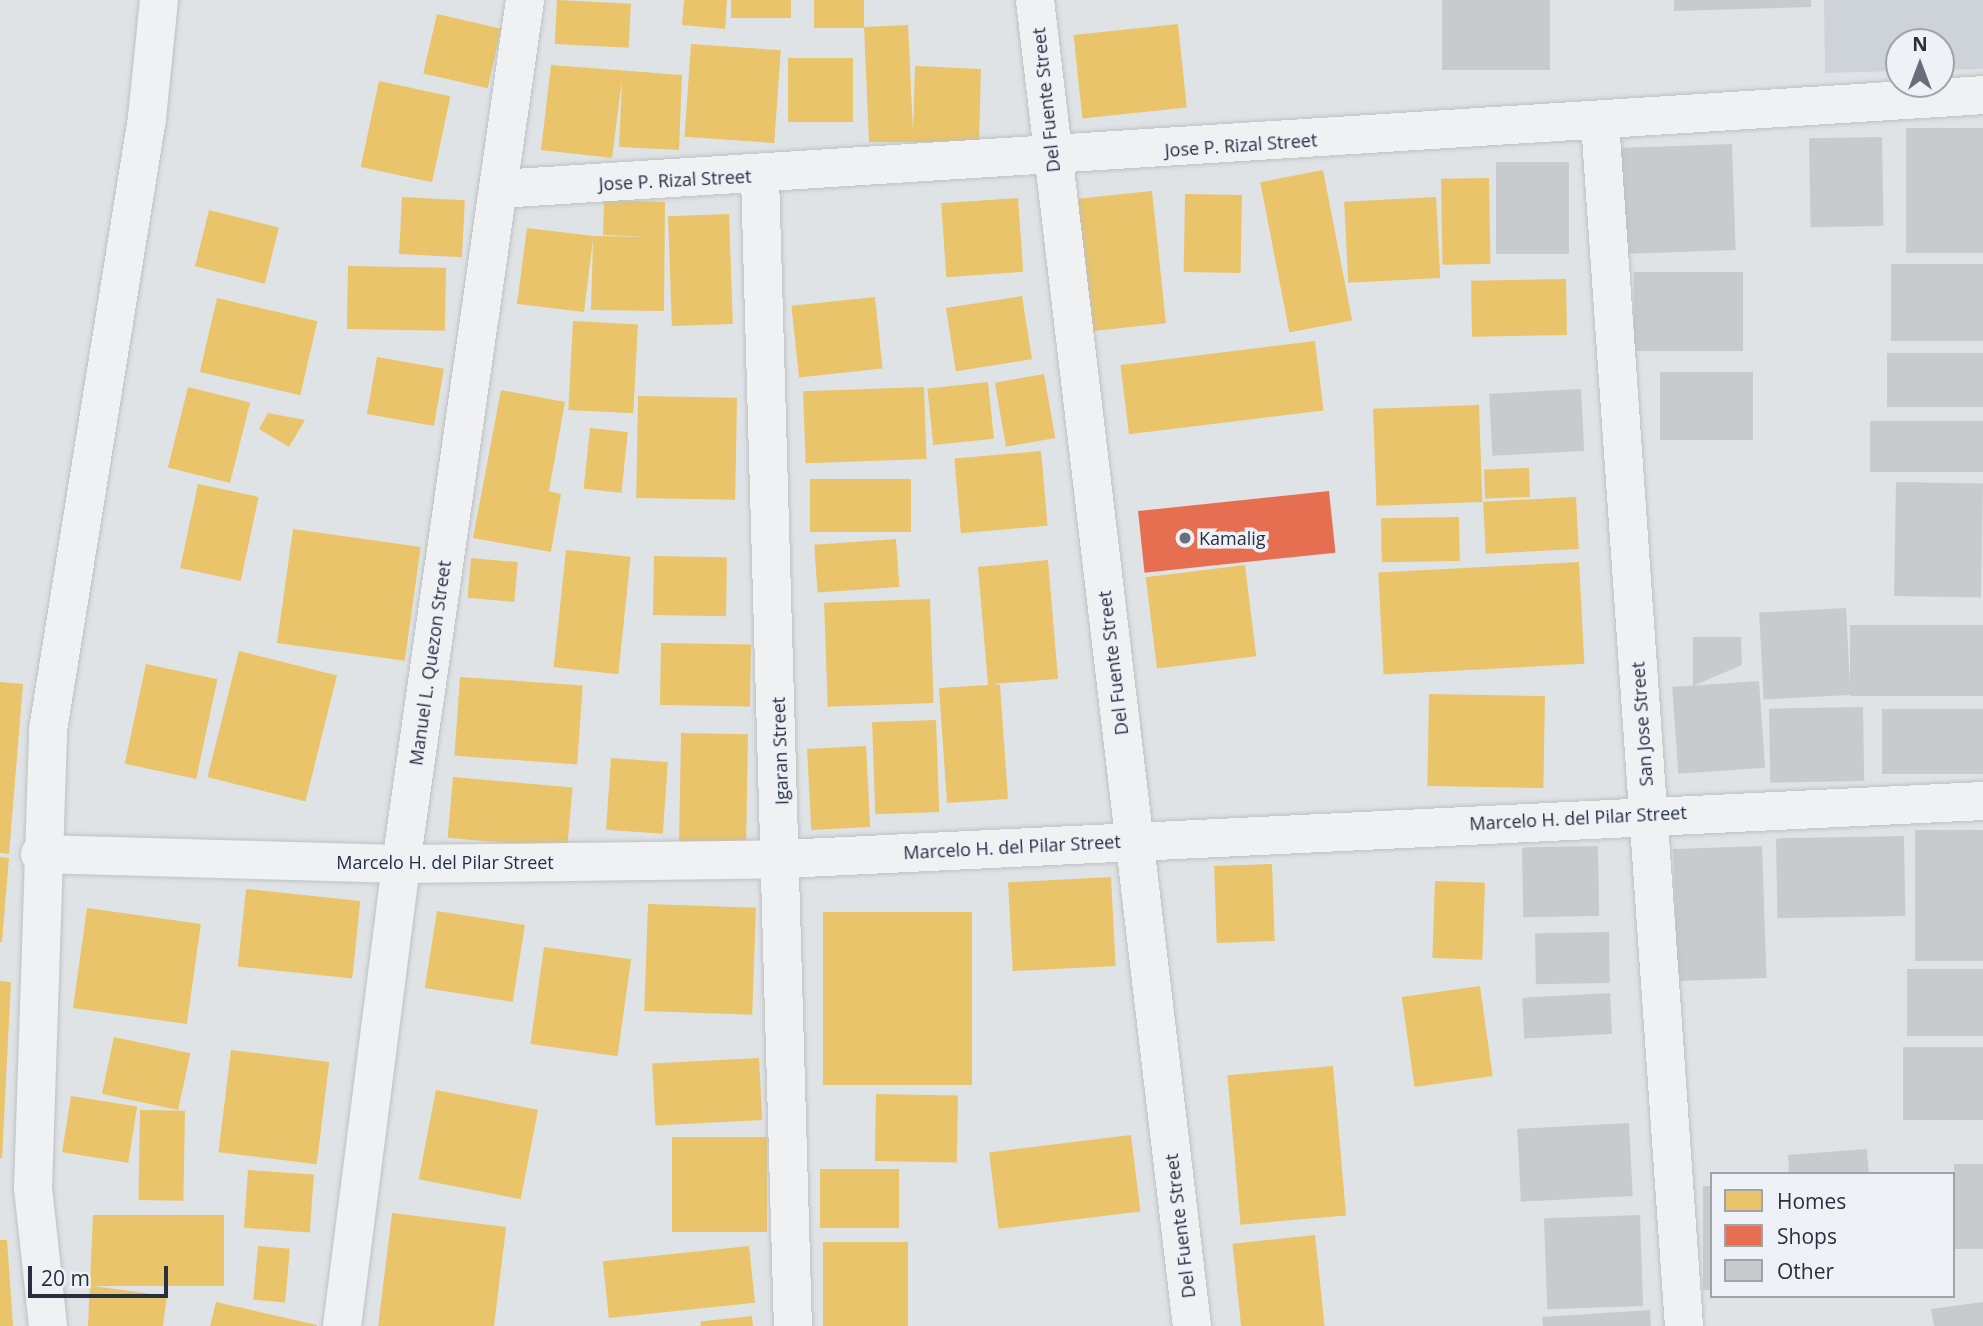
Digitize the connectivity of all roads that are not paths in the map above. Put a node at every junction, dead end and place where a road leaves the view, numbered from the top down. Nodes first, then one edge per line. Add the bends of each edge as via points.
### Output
1 (159, 0) edge
2 (525, 0) edge
3 (1035, 0) edge
4 (1983, 95) edge
5 (1600, 122) junction
6 (1052, 157) junction
7 (760, 176) junction
8 (499, 189) junction
9 (1983, 801) edge
10 (1648, 814) junction
11 (1134, 840) junction
12 (40, 854) junction
13 (784, 859) junction
14 (401, 864) junction
15 (48, 1326) edge
16 (342, 1326) edge
17 (793, 1326) edge
18 (1192, 1326) edge
19 (1684, 1326) edge

1 - 12 street via 147,118 48,730
2 - 8 street, Manuel L. Quezon Street
3 - 6 street, Del Fuente Street
4 - 5 street, Jose P. Rizal Street
5 - 6 street, Jose P. Rizal Street
5 - 10 street, San Jose Street
6 - 7 street, Jose P. Rizal Street
6 - 11 street, Del Fuente Street
7 - 8 street, Jose P. Rizal Street
7 - 13 street, Igaran Street
8 - 14 street, Manuel L. Quezon Street
9 - 10 street, Marcelo H. del Pilar Street
10 - 11 street, Marcelo H. del Pilar Street
10 - 19 street, San Jose Street
11 - 13 street, Marcelo H. del Pilar Street
11 - 18 street, Del Fuente Street
12 - 14 street, Marcelo H. del Pilar Street
12 - 15 street via 33,1188
13 - 14 street, Marcelo H. del Pilar Street
13 - 17 street, Igaran Street
14 - 16 street, Manuel L. Quezon Street

